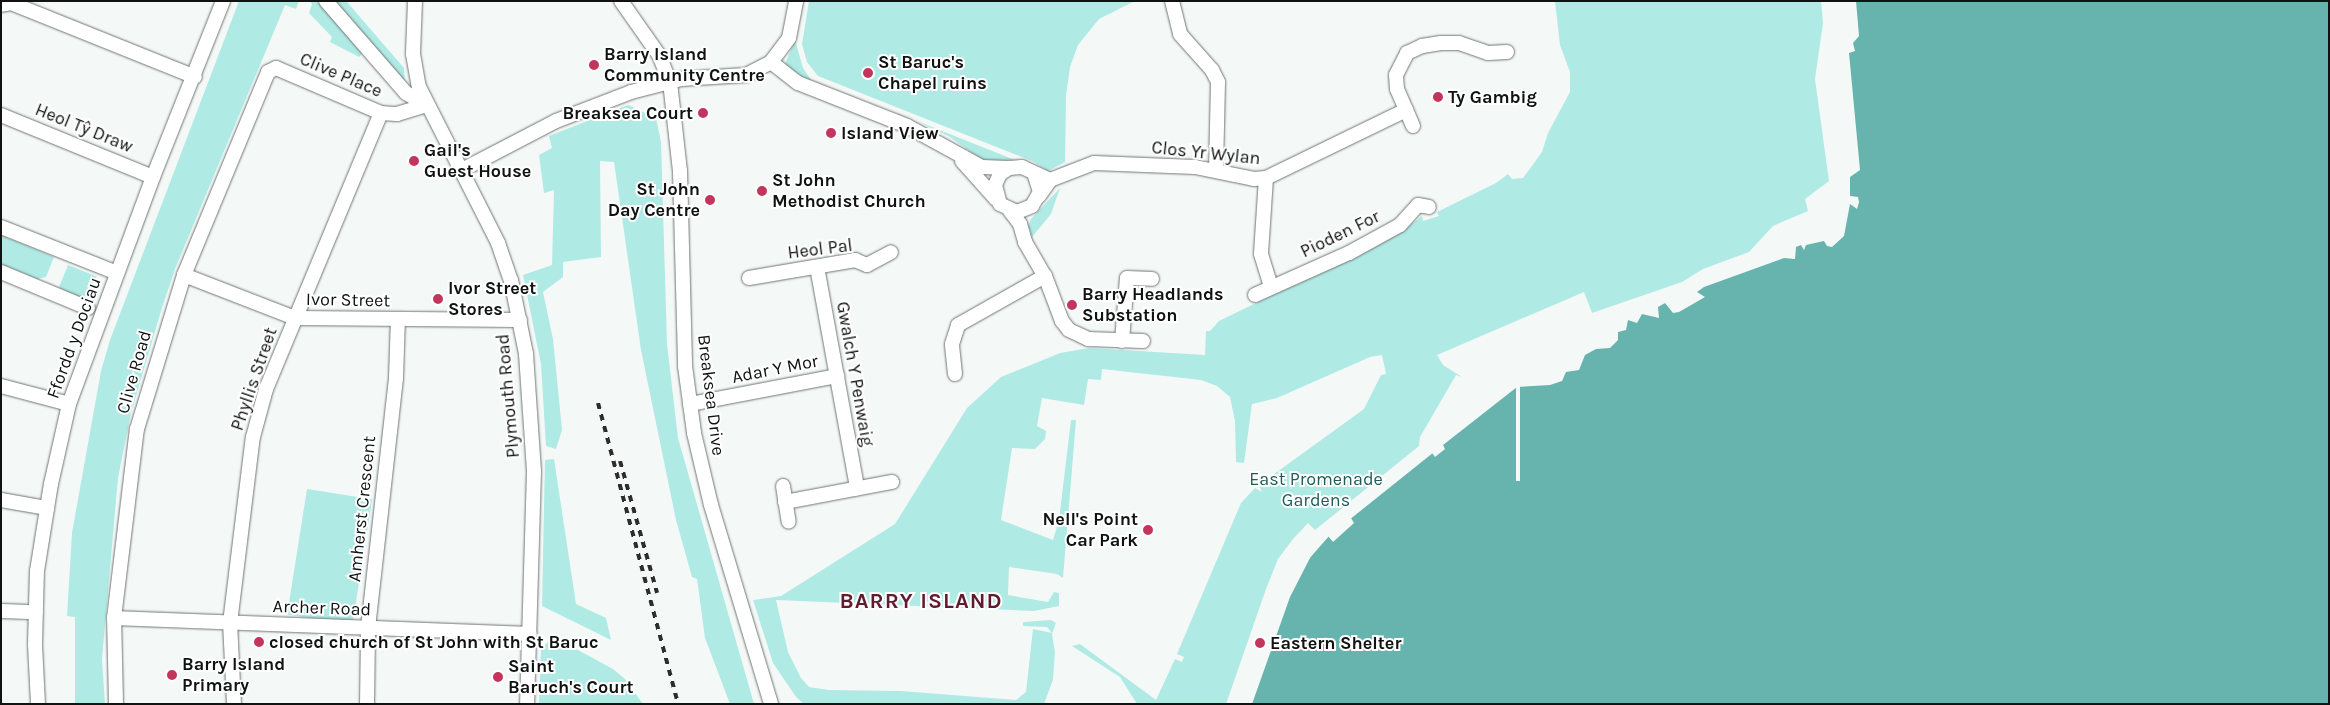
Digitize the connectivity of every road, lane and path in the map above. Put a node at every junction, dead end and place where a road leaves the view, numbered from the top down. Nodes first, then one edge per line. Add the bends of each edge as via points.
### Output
1 (223, 1) edge
2 (326, 1) edge
3 (415, 1) edge
4 (621, 1) edge
5 (796, 1) edge
6 (1172, 1) edge
7 (1, 6) edge
8 (1507, 52) dead end
9 (771, 62) junction
10 (271, 69) joint
11 (195, 77) junction
12 (670, 82) junction
13 (426, 105) junction
14 (1406, 110) junction
15 (381, 113) junction
16 (1, 115) edge
17 (1413, 126) dead end
18 (946, 148) junction
19 (1009, 168) junction
20 (1216, 170) junction
21 (460, 171) junction
22 (1034, 173) junction
23 (154, 177) junction
24 (1266, 178) junction
25 (1050, 180) junction
26 (1039, 196) junction
27 (998, 201) junction
28 (1420, 202) dead end
29 (1010, 210) junction
30 (1027, 210) junction
31 (1020, 224) junction
32 (1, 227) edge
33 (891, 252) dead end
34 (817, 267) junction
35 (1, 272) edge
36 (117, 273) junction
37 (184, 275) junction
38 (1045, 276) junction
39 (750, 278) dead end
40 (1152, 279) dead end
41 (1271, 287) junction
42 (1255, 295) dead end
43 (88, 308) dead end
44 (295, 318) junction
45 (398, 319) junction
46 (520, 320) junction
47 (1122, 340) junction
48 (1143, 341) dead end
49 (955, 374) dead end
50 (837, 376) junction
51 (1, 386) edge
52 (69, 404) junction
53 (690, 404) junction
54 (892, 482) dead end
55 (783, 486) dead end
56 (857, 488) junction
57 (1, 500) edge
58 (786, 502) junction
59 (47, 508) junction
60 (789, 522) dead end
61 (1, 611) edge
62 (36, 612) junction
63 (114, 618) junction
64 (230, 622) junction
65 (368, 628) junction
66 (530, 634) junction
67 (38, 704) edge
68 (116, 704) edge
69 (234, 704) edge
70 (367, 704) edge
71 (527, 704) edge
72 (771, 704) edge

1 - 11 street, Ffordd y Dociau
2 - 13 street via 406,94
3 - 13 street, Plymouth Road via 414,68
4 - 12 street, Breaksea Drive via 659,55
5 - 9 street via 788,38
6 - 20 street via 1180,34 1212,70 1218,82
7 - 11 street via 11,3
8 - 14 street via 1488,53 1459,43 1441,43 1407,53 1396,75 1397,89
9 - 12 street via 746,75
9 - 18 street via 798,83 874,111
10 - 15 street, Clive Place
10 - 37 street, Clive Road
11 - 23 street, Ffordd y Dociau
12 - 21 street via 631,92 556,120
12 - 53 street, Breaksea Drive via 680,171 683,331
13 - 15 street, Clive Place via 397,114
13 - 21 street, Plymouth Road
14 - 17 street
14 - 24 street, Clos Yr Wylan
15 - 44 street, Phyllis Street
16 - 23 street, Heol Tŷ Draw
18 - 19 street via 986,168
18 - 27 street
19 - 22 street via 1022,167
19 - 27 street via 1000,174 995,185
20 - 24 street, Clos Yr Wylan
20 - 25 street, Clos Yr Wylan via 1094,163
21 - 46 street, Plymouth Road via 498,243
22 - 25 street
22 - 26 street via 1040,186
23 - 36 street, Ffordd y Dociau
24 - 41 street via 1261,254
25 - 26 street
26 - 30 street
27 - 29 street
28 - 41 street, Pioden For via 1400,225
29 - 30 street
29 - 31 street
30 - 31 street
31 - 38 street via 1025,242
32 - 36 street
33 - 34 street, Heol Pal via 867,265 855,260
34 - 39 street, Heol Pal
34 - 50 street, Gwalch Y Penwaig
35 - 43 street
36 - 52 street, Ffordd y Dociau
37 - 44 street, Ivor Street
37 - 63 street, Clive Road via 137,429
38 - 47 street via 1060,316 1069,330 1088,339
38 - 49 street via 958,325 952,344
40 - 47 street via 1127,278
41 - 42 street, Pioden For
44 - 45 street, Ivor Street
44 - 64 street, Phyllis Street via 266,389 253,437
45 - 46 street, Ivor Street
45 - 65 street, Amherst Crescent via 396,378
46 - 66 street, Plymouth Road via 533,431
47 - 48 street
50 - 53 street, Adar Y Mor
50 - 56 street, Gwalch Y Penwaig
51 - 52 street
52 - 59 street, Ffordd y Dociau
53 - 72 street, Breaksea Drive via 704,477
54 - 56 street
55 - 58 street
56 - 58 street
57 - 59 street
58 - 60 street
59 - 62 street, Ffordd y Dociau
61 - 62 street
62 - 67 street, Ffordd y Dociau
63 - 64 street, Archer Road
63 - 68 street, Clive Road
64 - 65 street, Archer Road
64 - 69 street, Phyllis Street
65 - 66 street, Archer Road
65 - 70 street, Amherst Crescent
66 - 71 street, Plymouth Road

